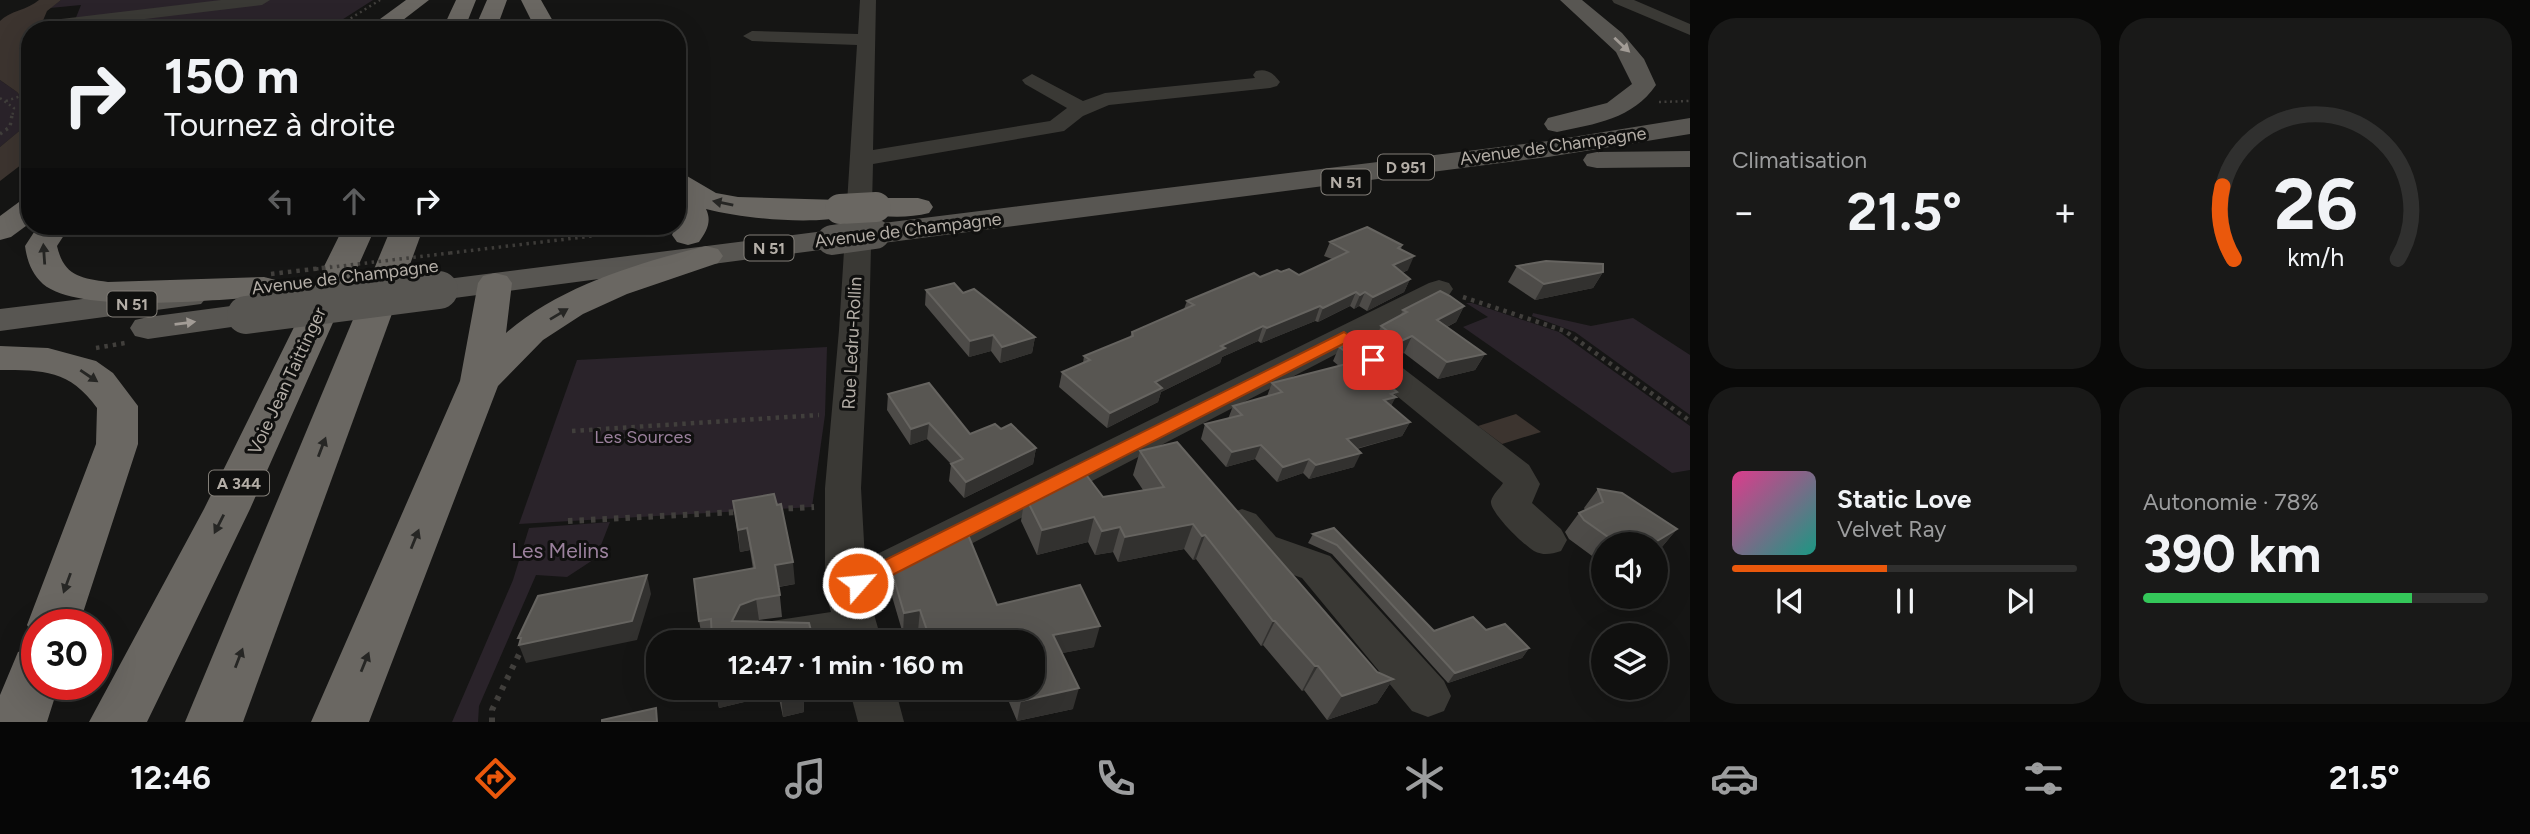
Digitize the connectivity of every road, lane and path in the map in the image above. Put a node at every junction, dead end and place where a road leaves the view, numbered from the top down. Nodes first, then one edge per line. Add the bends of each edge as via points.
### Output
1 (262, 0) edge
2 (380, 0) edge
3 (419, 0) edge
4 (467, 0) edge
5 (496, 0) edge
6 (531, 0) edge
7 (868, 0) edge
8 (1570, 0) edge
9 (1620, 0) edge
10 (1637, 0) edge
11 (1653, 4) edge
12 (1687, 15) edge
13 (86, 21) edge
14 (346, 21) edge
15 (389, 21) edge
16 (457, 21) edge
17 (488, 21) edge
18 (542, 21) edge
19 (1690, 30) edge
20 (752, 36) dead end
21 (866, 40) junction
22 (1264, 75) dead end
23 (1032, 80) dead end
24 (21, 96) edge
25 (0, 98) edge
26 (5, 101) junction
27 (1081, 110) junction
28 (1690, 111) edge
29 (1690, 126) edge
30 (0, 134) edge
31 (1409, 149) junction
32 (1690, 159) edge
33 (861, 160) junction
34 (686, 187) edge
35 (686, 203) edge
36 (1121, 203) junction
37 (876, 218) junction
38 (837, 222) junction
39 (48, 235) edge
40 (353, 235) edge
41 (404, 235) edge
42 (595, 235) edge
43 (697, 246) junction
44 (445, 270) junction
45 (496, 271) junction
46 (1438, 289) joint
47 (260, 292) junction
48 (0, 320) edge
49 (1344, 337) junction
50 (0, 346) edge
51 (0, 358) edge
52 (480, 381) junction
53 (848, 414) junction
54 (1690, 421) edge
55 (1162, 429) junction
56 (572, 431) dead end
57 (1187, 459) edge
58 (1220, 498) edge
59 (843, 506) junction
60 (771, 510) edge
61 (744, 511) edge
62 (568, 521) dead end
63 (1547, 540) dead end
64 (1262, 548) junction
65 (58, 609) edge
66 (854, 619) edge
67 (809, 630) edge
68 (528, 638) edge
69 (1379, 681) edge
70 (1428, 696) dead end
71 (26, 700) edge
72 (875, 700) edge
73 (18, 722) edge
74 (118, 722) edge
75 (214, 722) edge
76 (340, 722) edge
77 (492, 722) edge
78 (881, 722) edge

1 - 13 street
2 - 14 path
3 - 15 highway
4 - 16 highway
5 - 17 highway
6 - 18 highway
7 - 21 street, Rue Ledru-Rollin
8 -> 31 main road via 1629,50 1644,85 1634,100 1605,114
9 - 19 street
10 - 11 street
11 - 12 street
20 - 21 street
21 - 33 street, Rue Ledru-Rollin
22 - 27 street via 1270,82 1105,99
23 - 27 street
24 - 26 path
25 - 26 path
26 - 30 path via 14,108 10,127
27 - 33 street via 1056,126
28 - 31 main road, Avenue de Champagne / D 951
29 - 36 main road, Avenue de Champagne / D 951 via 1548,149
31 - 37 main road, Avenue de Champagne / D 951 via 918,207
32 - 36 main road, N 51 via 1536,162 1185,201
33 - 53 street, Rue Ledru-Rollin
38 -> 34 highway via 731,205
35 - 43 highway via 694,213
36 - 37 main road, Avenue de Champagne / D 951
37 - 38 main road, Avenue de Champagne / N 51, bridge
38 - 43 main road, Avenue de Champagne / N 51
47 -> 39 highway via 83,289 47,271 41,246
40 -> 74 highway, Voie Jean Taittinger / A 344 via 227,509
75 -> 41 highway
42 - 44 path
43 - 45 main road, Avenue de Champagne / N 51
43 - 45 main road, Avenue de Champagne / N 51 via 665,261
52 -> 43 highway via 529,333 559,313
44 - 45 main road, Avenue de Champagne / N 51
44 - 47 main road, Avenue de Champagne / N 51, bridge
44 - 47 path, bridge
45 - 52 highway
46 - 49 street
46 - 54 path via 1565,331
47 - 48 main road, Avenue de Champagne / N 51
50 -> 47 main road, Avenue de Champagne / N 51
49 - 55 street
49 - 63 street via 1516,474 1522,484 1510,506
51 -> 65 highway via 68,365 93,376 118,406 117,444
76 -> 52 highway
53 - 56 path
53 - 59 street, Rue Ledru-Rollin
55 - 57 street
55 - 66 street
58 - 64 street
59 - 60 path
59 - 66 street, Rue Ledru-Rollin
61 - 62 path
64 - 69 street
64 - 70 street via 1316,567
66 - 67 street
68 - 77 path via 492,710
71 - 73 highway
72 - 78 street

